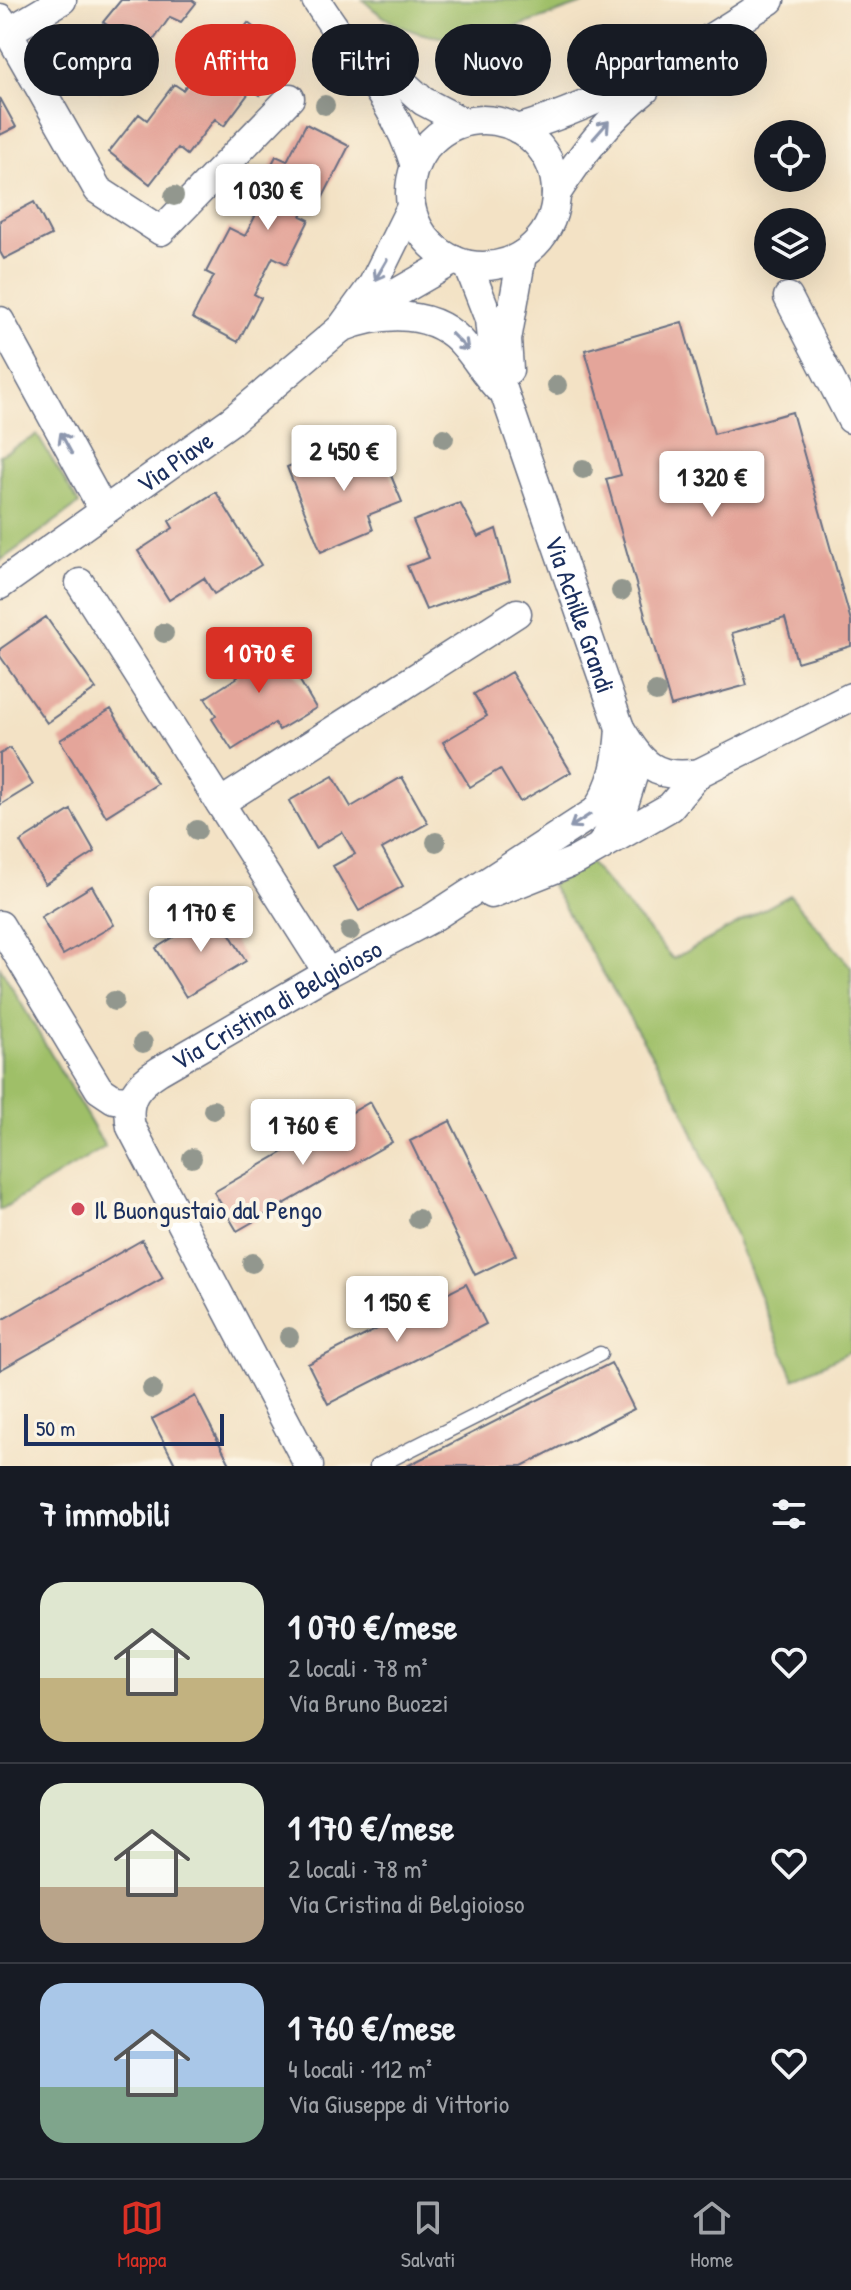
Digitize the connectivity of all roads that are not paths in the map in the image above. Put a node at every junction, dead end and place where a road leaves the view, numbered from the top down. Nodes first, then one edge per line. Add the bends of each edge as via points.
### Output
1 (62, 0) edge
2 (319, 0) edge
3 (770, 0) edge
4 (734, 24) edge
5 (4, 25) edge
6 (605, 96) edge
7 (638, 96) edge
8 (290, 98) dead end
9 (463, 122) junction
10 (518, 129) junction
11 (415, 166) junction
12 (556, 194) junction
13 (411, 207) junction
14 (522, 255) junction
15 (461, 262) junction
16 (788, 297) dead end
17 (0, 321) edge
18 (351, 324) junction
19 (511, 403) junction
20 (851, 419) edge
21 (104, 511) junction
22 (80, 583) dead end
23 (0, 585) edge
24 (517, 613) dead end
25 (851, 697) edge
26 (620, 728) junction
27 (638, 758) junction
28 (699, 773) junction
29 (220, 803) junction
30 (599, 848) junction
31 (432, 918) junction
32 (0, 925) edge
33 (328, 973) junction
34 (130, 1100) junction
35 (600, 1354) dead end
36 (309, 1466) edge
37 (377, 1466) edge

1 - 5 street
2 - 9 street via 389,73 423,101
2 - 11 street via 352,56 386,98
3 - 4 street
5 - 8 street via 98,190 161,231
6 - 10 street via 569,114
12 -> 7 street via 585,149
9 - 10 street via 492,120
9 - 11 street via 439,135
10 - 12 street via 545,154
11 - 13 street, Via Piave
12 - 14 street via 548,225
13 - 15 street via 424,236
13 -> 18 street, Via Piave
14 - 15 street via 495,265
14 - 19 street, Via Achille Grandi via 507,340
15 - 18 street via 388,298
15 - 19 street, Via Achille Grandi via 482,295 493,360
16 - 20 street
21 -> 17 street
18 -> 19 street, Via Achille Grandi via 409,317 438,322 465,345
18 - 21 street, Via Piave via 231,421
19 - 26 street, Via Achille Grandi
21 - 23 street, Via Piave
22 - 29 street
24 - 29 street
25 - 28 street
26 - 27 street, Via Achille Grandi
26 -> 31 street, Via Cristina di Belgioioso via 609,791 596,811
27 - 28 street via 674,777
27 - 30 street via 621,814
28 - 30 street, Via Cristina di Belgioioso via 670,807
29 - 33 street
30 - 31 street, Via Cristina di Belgioioso
31 - 33 street, Via Cristina di Belgioioso
32 - 34 street via 99,1089 114,1099
33 - 34 street, Via Cristina di Belgioioso via 140,1083
34 - 36 street via 131,1127
35 - 37 lane

